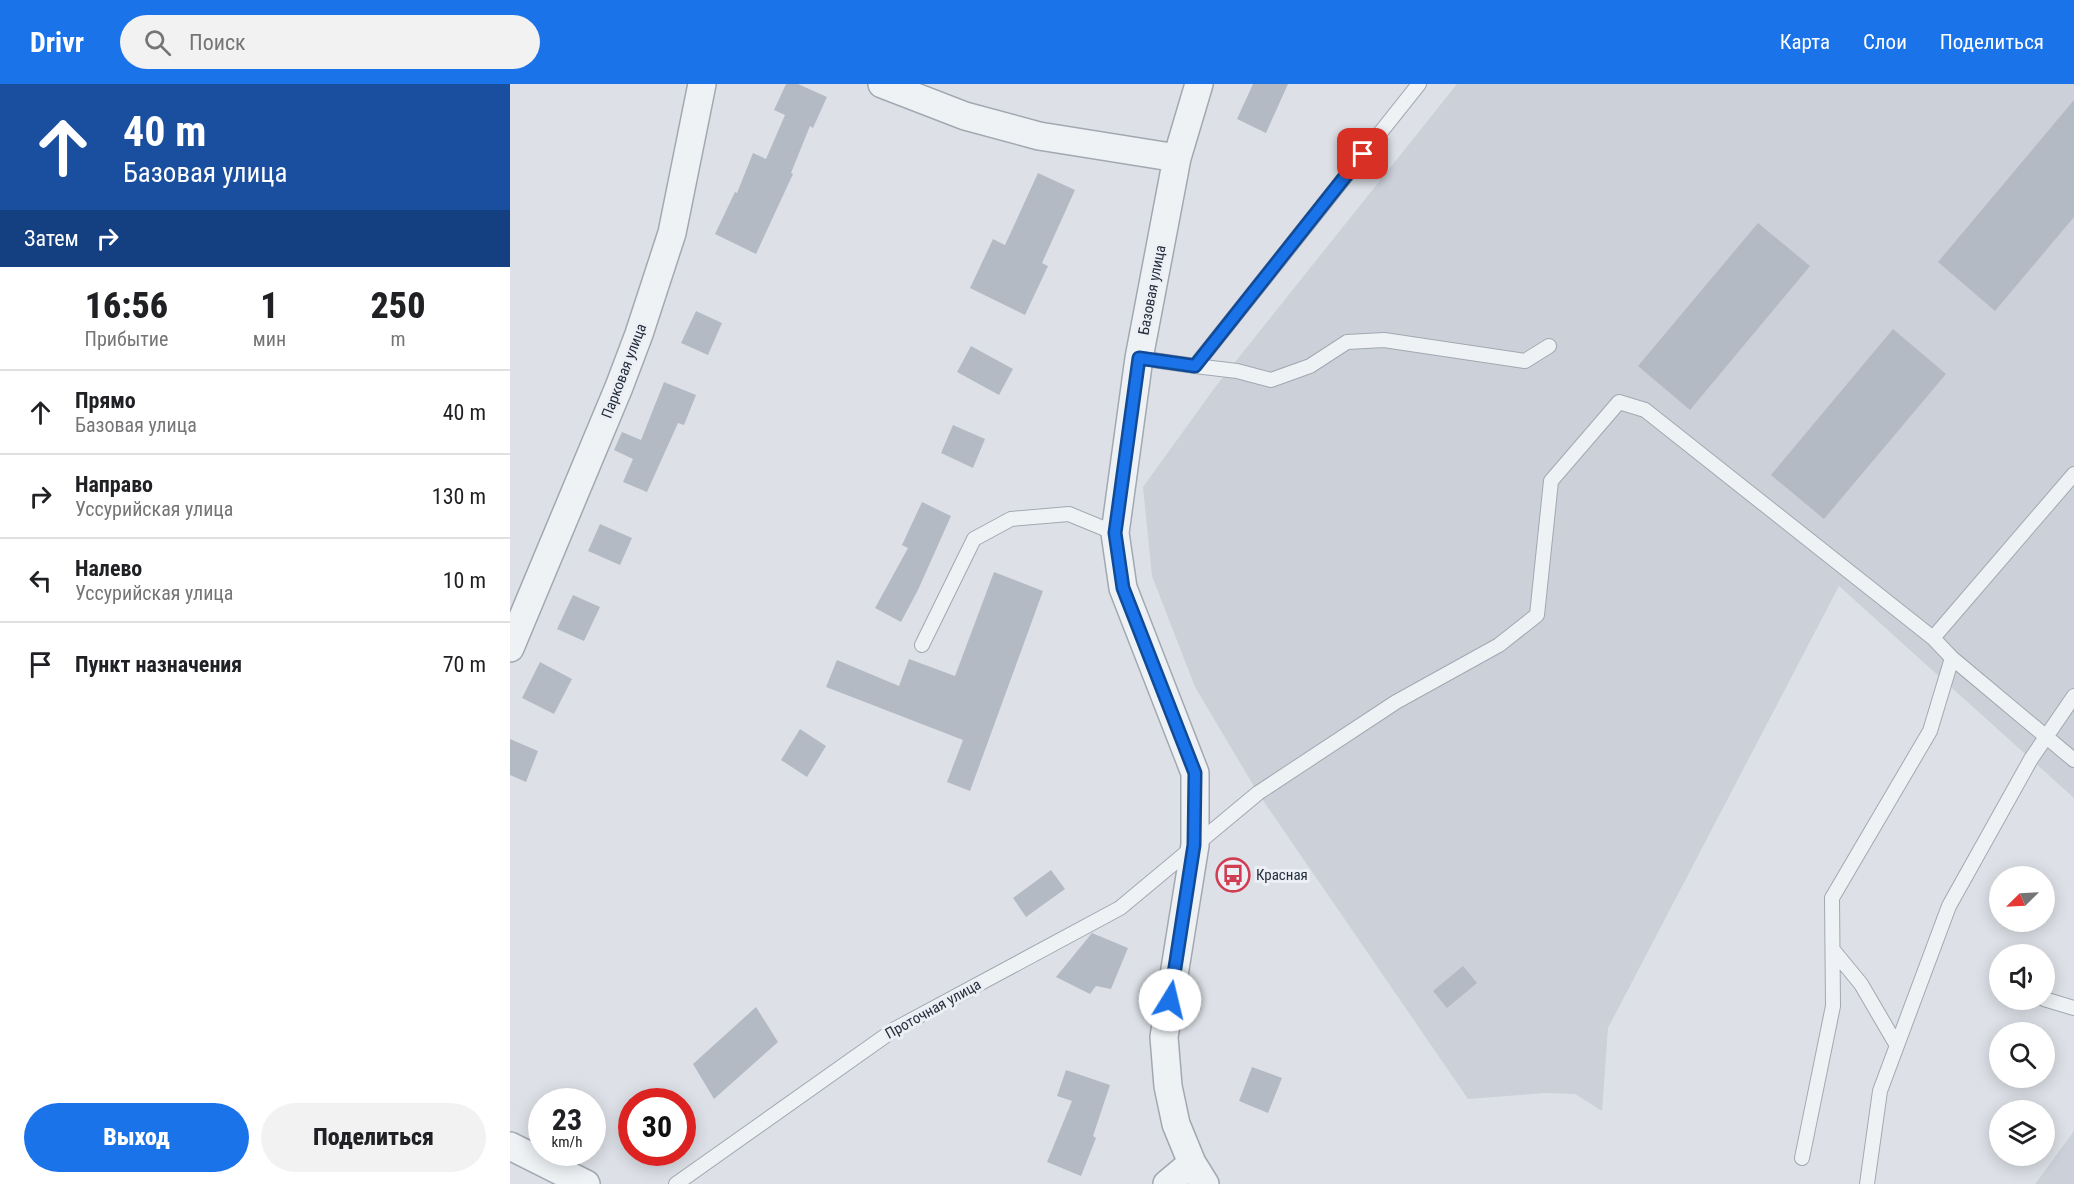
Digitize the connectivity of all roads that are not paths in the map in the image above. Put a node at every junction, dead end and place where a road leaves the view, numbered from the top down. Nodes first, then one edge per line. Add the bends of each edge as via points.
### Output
1 (702, 84) edge
2 (882, 84) edge
3 (1199, 84) edge
4 (1419, 84) edge
5 (1178, 158) junction
6 (1549, 346) dead end
7 (1139, 358) junction
8 (1195, 366) junction
9 (2074, 474) edge
10 (1115, 533) junction
11 (1933, 639) junction
12 (922, 645) dead end
13 (510, 648) edge
14 (1952, 658) junction
15 (2074, 696) edge
16 (2047, 737) junction
17 (2074, 760) edge
18 (1194, 845) junction
19 (1833, 950) junction
20 (2055, 1002) edge
21 (2074, 1008) edge
22 (1896, 1044) junction
23 (510, 1146) edge
24 (1802, 1158) dead end
25 (1199, 1173) edge
26 (586, 1184) edge
27 (676, 1184) edge
28 (1167, 1184) edge
29 (1867, 1184) edge

1 - 13 street, Парковая улица via 672,233 639,334
2 - 5 street via 965,116 1039,136
3 - 5 street, Базовая улица
4 - 8 lane
5 - 7 street, Базовая улица
6 - 8 lane via 1525,361 1384,340 1347,342 1310,366 1271,380
7 - 8 lane
7 - 10 street, Базовая улица
9 - 11 lane
10 - 12 lane via 1069,514 1011,519 974,539
10 - 18 street, Базовая улица via 1123,588 1195,773
11 - 14 lane
11 - 18 lane, Проточная улица via 1645,410 1619,402 1551,480 1537,615 1499,645 1396,702 1258,793
14 - 16 lane
14 - 19 lane via 1930,731 1832,898
15 - 16 lane
16 - 17 lane
16 - 22 lane via 1949,906
18 - 25 street, Базовая улица via 1164,1037 1176,1124
18 - 27 lane, Проточная улица via 1120,908 894,1029
19 - 22 lane via 1861,984
19 - 24 lane via 1833,1006
20 - 21 lane
22 - 29 lane via 1880,1091
23 - 26 street
25 - 28 street

